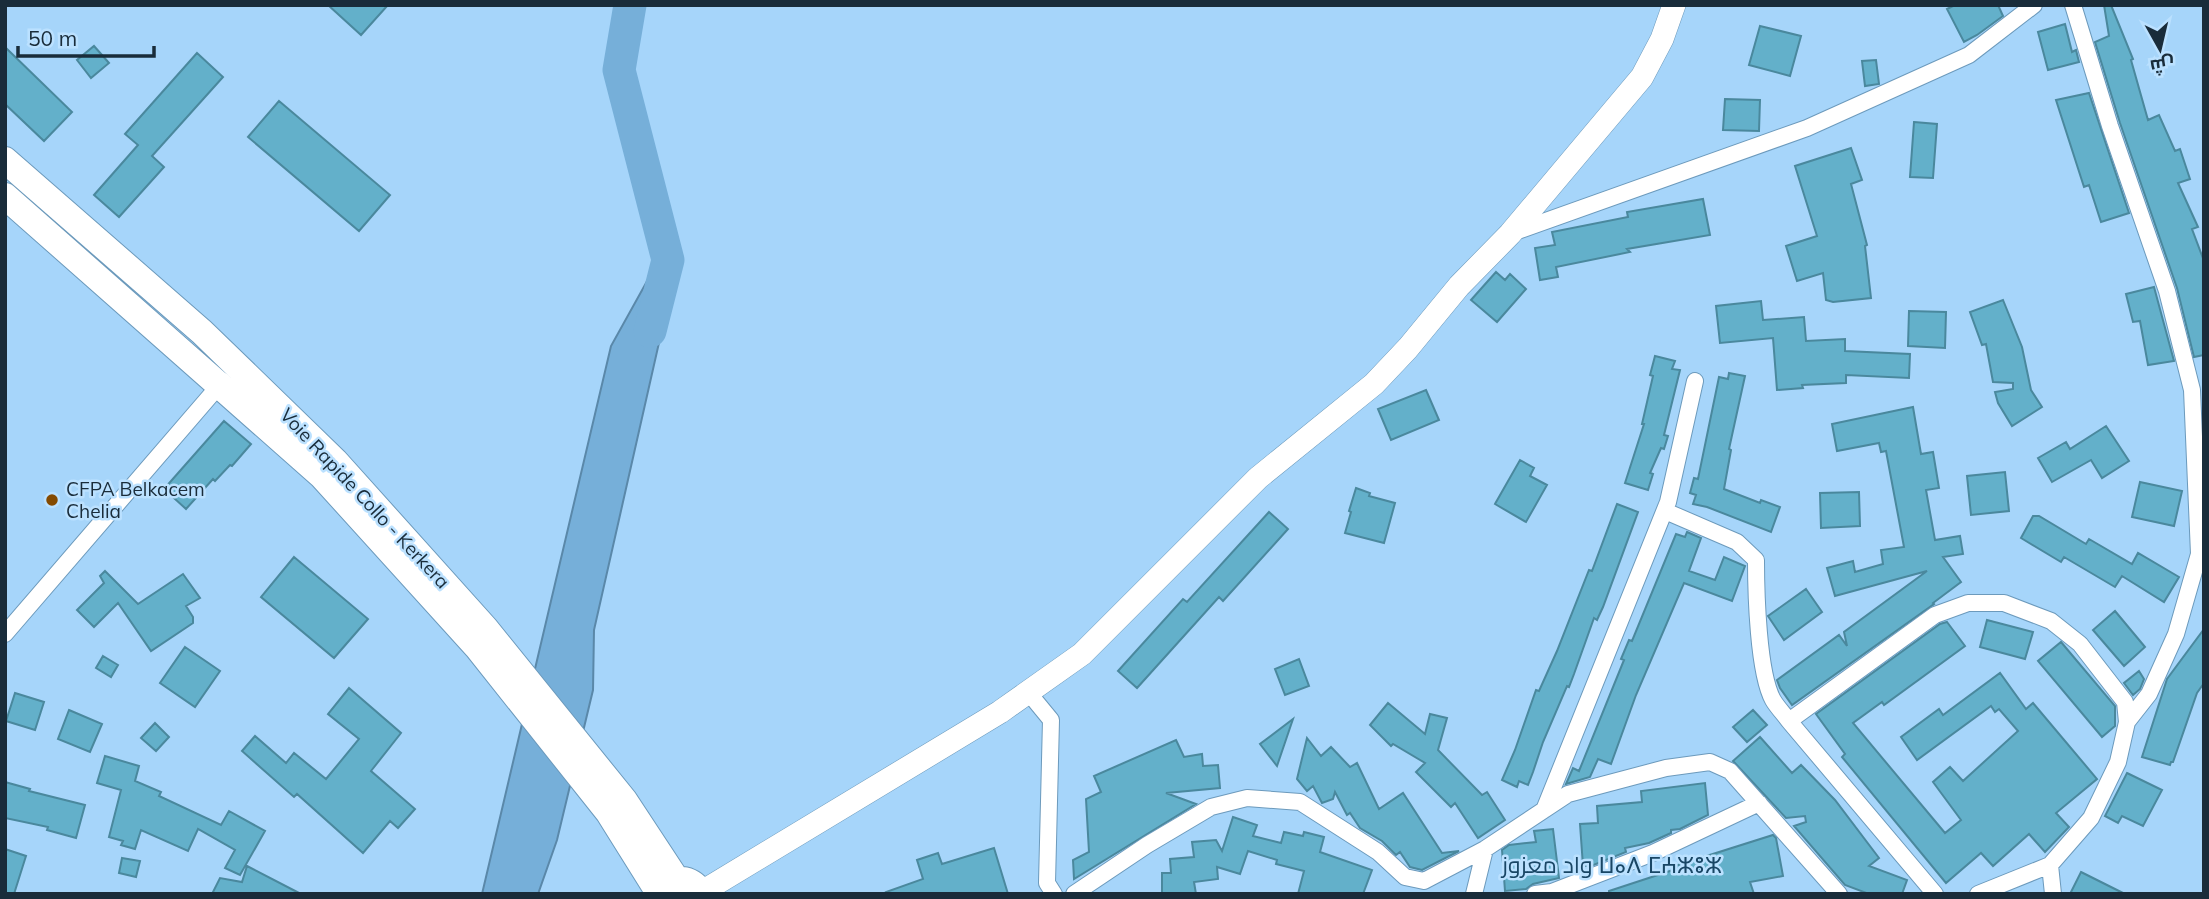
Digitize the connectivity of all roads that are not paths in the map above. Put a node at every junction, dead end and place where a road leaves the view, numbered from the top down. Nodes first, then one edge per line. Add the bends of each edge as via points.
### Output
1 (1674, 5) edge
2 (2034, 5) edge
3 (2073, 5) edge
4 (5, 160) edge
5 (5, 196) edge
6 (1510, 234) junction
7 (237, 365) junction
8 (1695, 381) dead end
9 (219, 386) junction
10 (1665, 510) junction
11 (5, 634) edge
12 (484, 641) junction
13 (1028, 692) junction
14 (1789, 721) junction
15 (2127, 722) junction
16 (1759, 803) junction
17 (1544, 810) junction
18 (1485, 849) junction
19 (2050, 865) junction
20 (665, 889) edge
21 (702, 893) edge
22 (1055, 894) edge
23 (1074, 894) edge
24 (1474, 894) edge
25 (1535, 894) edge
26 (1839, 894) edge
27 (1934, 894) edge
28 (1978, 894) edge
29 (2053, 894) edge

1 - 6 main road via 1642,77
2 - 6 street via 1969,55 1807,128
3 - 15 street via 2167,291 2192,390 2199,554 2176,634 2149,694
4 - 7 highway, Voie Rapide Collo - Kerkera
5 - 9 highway, Voie Rapide Collo - Kerkera
6 - 13 main road via 1374,384 1258,478 1082,654
7 - 9 street
7 - 12 highway, Voie Rapide Collo - Kerkera via 335,461
8 - 10 street
9 - 11 street
9 - 12 highway, Voie Rapide Collo - Kerkera via 322,476
10 - 14 street via 1737,542 1756,560 1766,678 1772,699
10 - 17 street
12 - 20 highway, Voie Rapide Collo - Kerkera via 616,807
13 - 21 main road
13 - 22 street via 1051,720 1047,883
14 - 15 street via 1934,615 1968,603 2004,603 2051,621 2080,644 2125,702
14 - 27 street
15 - 19 street via 2118,762 2091,818
16 - 17 street via 1730,771 1710,762 1666,768 1569,793
16 - 25 street via 1653,853 1552,892
16 - 26 street
17 - 18 street
18 - 23 street via 1424,881 1405,877 1378,852 1300,802 1247,797 1211,807
18 - 24 street
19 - 28 street
19 - 29 street
20 - 21 highway via 691,882

